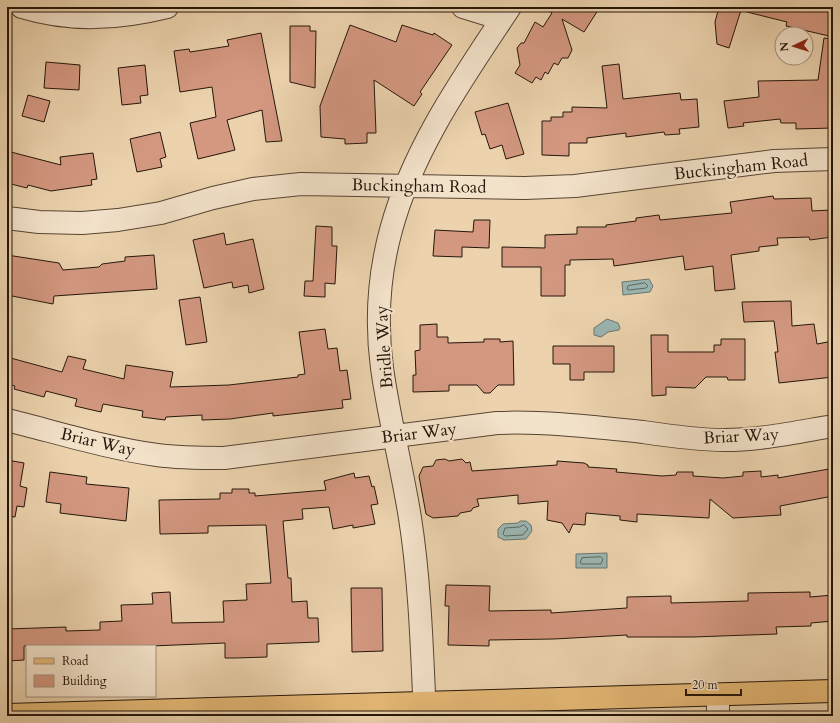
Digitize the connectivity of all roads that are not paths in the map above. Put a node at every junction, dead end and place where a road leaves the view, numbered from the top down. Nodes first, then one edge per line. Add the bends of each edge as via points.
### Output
1 (22, 7) edge
2 (167, 7) edge
3 (463, 7) edge
4 (506, 13) edge
5 (833, 159) edge
6 (405, 185) junction
7 (7, 218) edge
8 (7, 420) edge
9 (833, 426) edge
10 (394, 436) junction
11 (833, 691) edge
12 (718, 705) edge
13 (425, 710) edge
14 (7, 716) edge

1 - 2 street via 72,17 106,18 136,15
3 - 4 street
4 - 6 street, Bridle Way via 438,119
5 - 6 street, Buckingham Road via 774,161 575,186 525,188
6 - 7 street, Buckingham Road via 301,184 260,188 161,213 82,223
6 - 10 street, Bridle Way via 390,231 383,269 379,322 382,367
8 - 10 street, Briar Way via 156,455 187,458 224,458
9 - 10 street, Briar Way via 765,438 725,440 685,439 643,432 533,422 497,423
10 - 13 street, Bridle Way via 415,556
11 - 12 main road
12 - 13 main road
13 - 14 main road

